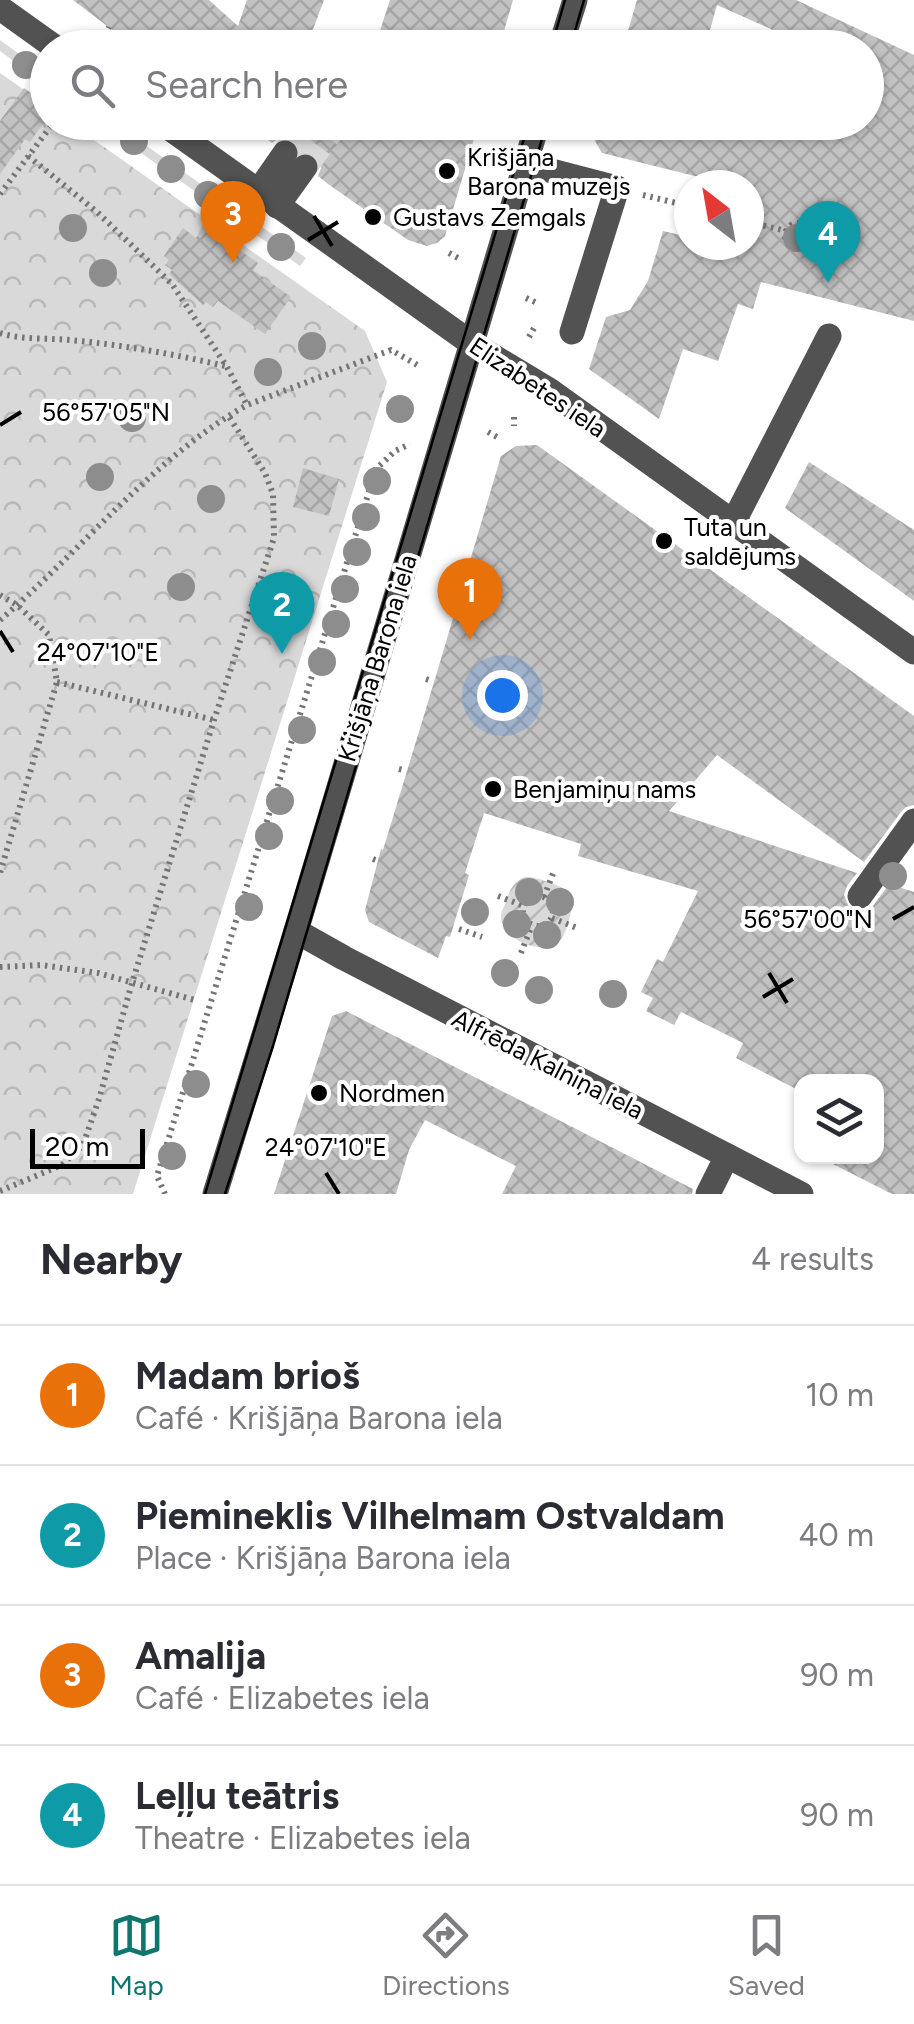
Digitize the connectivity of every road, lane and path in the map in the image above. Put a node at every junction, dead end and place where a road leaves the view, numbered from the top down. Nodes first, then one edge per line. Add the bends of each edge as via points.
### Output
1 (574, 0) edge
2 (16, 9) edge
3 (108, 26) dead end
4 (38, 30) edge
5 (107, 30) edge
6 (565, 30) edge
7 (40, 140) edge
8 (186, 140) edge
9 (533, 140) edge
10 (28, 156) junction
11 (295, 160) tunnel mouth
12 (526, 164) junction
13 (617, 188) junction
14 (0, 194) edge
15 (267, 199) junction
16 (674, 202) edge
17 (764, 226) edge
18 (786, 231) junction
19 (449, 253) dead end
20 (460, 259) dead end
21 (526, 298) dead end
22 (537, 303) dead end
23 (534, 328) dead end
24 (572, 332) dead end
25 (0, 334) edge
26 (828, 336) dead end
27 (528, 337) dead end
28 (471, 343) junction
29 (420, 366) dead end
30 (226, 367) junction
31 (247, 405) junction
32 (228, 416) junction
33 (446, 425) junction
34 (488, 432) dead end
35 (497, 437) dead end
36 (733, 522) junction
37 (0, 595) edge
38 (18, 605) junction
39 (0, 620) edge
40 (914, 652) edge
41 (56, 682) junction
42 (214, 720) junction
43 (914, 821) edge
44 (554, 871) dead end
45 (0, 873) edge
46 (498, 896) dead end
47 (860, 896) dead end
48 (544, 897) junction
49 (524, 906) junction
50 (552, 918) junction
51 (532, 925) junction
52 (577, 928) dead end
53 (459, 929) dead end
54 (296, 930) junction
55 (482, 938) dead end
56 (521, 953) dead end
57 (0, 968) edge
58 (132, 982) junction
59 (198, 1002) dead end
60 (726, 1156) junction
61 (0, 1192) edge
62 (165, 1194) edge
63 (214, 1194) edge
64 (708, 1194) edge
65 (802, 1194) edge

1 - 6 street
2 - 4 street
3 - 5 path
7 - 10 path
8 - 15 street, Elizabetes iela
9 - 12 street, Krišjāņa Barona iela
10 - 14 path
10 - 30 path via 172,284
11 - 15 street
12 - 13 street
12 - 28 street, Krišjāņa Barona iela
13 - 16 path
13 - 24 street
15 - 28 street, Elizabetes iela
17 - 18 path
18 - 18 path via 790,246 809,243 804,224
19 - 20 path
21 - 22 path
23 - 27 path
25 - 30 path via 164,352
26 - 36 street
28 - 33 street, Krišjāņa Barona iela
28 - 36 street, Elizabetes iela via 549,390
29 - 31 path via 391,350
30 - 31 path
31 - 32 path
32 - 38 path via 183,448
32 - 42 path via 273,494 274,538
33 - 54 street, Krišjāņa Barona iela
33 - 62 path via 395,451 376,469 157,1176
34 - 35 path
36 - 40 street, Elizabetes iela
37 - 38 path
38 - 39 path
38 - 41 path via 49,634
41 - 42 path
41 - 45 path
42 - 58 path
43 - 47 street
44 - 48 path
46 - 49 path
48 - 49 path
48 - 50 path
49 - 51 path
50 - 51 path
50 - 52 path
51 - 56 path
53 - 55 path
54 - 60 street, Alfrēda Kalniņa iela
54 - 63 street, Krišjāņa Barona iela
57 - 58 path via 41,964
58 - 59 path
58 - 61 path via 82,1145 62,1166
60 - 64 street
60 - 65 street, Alfrēda Kalniņa iela

